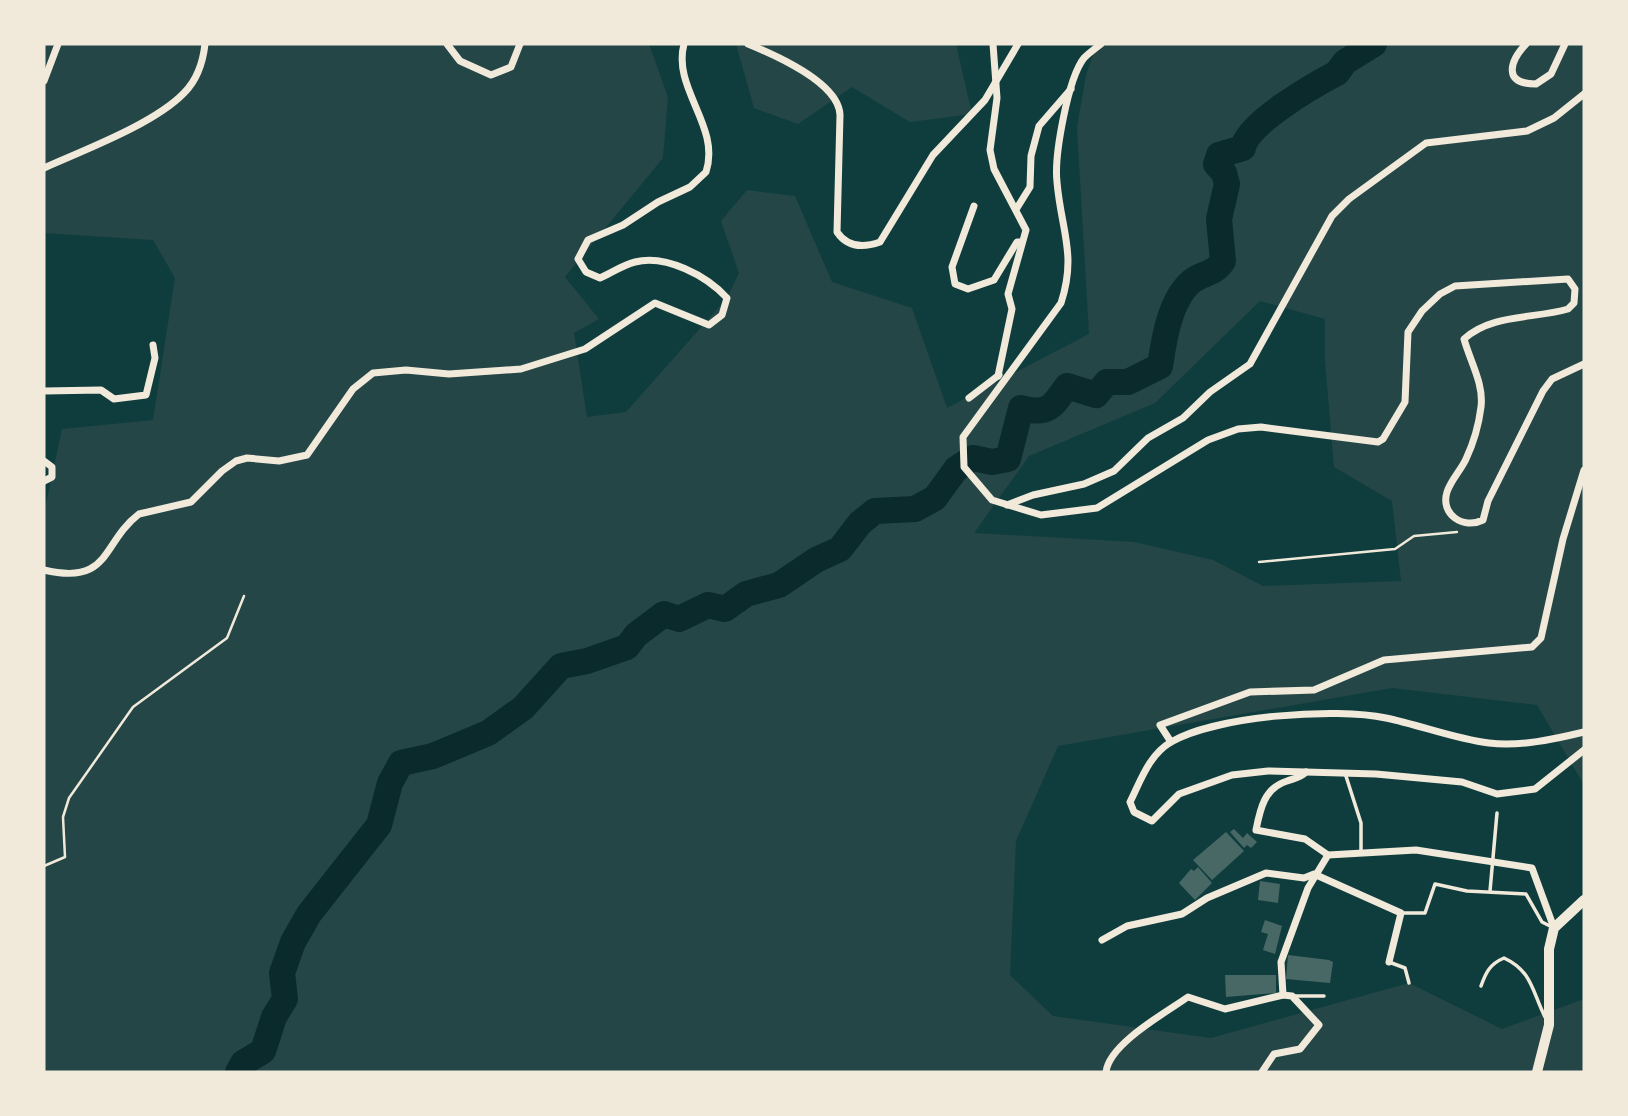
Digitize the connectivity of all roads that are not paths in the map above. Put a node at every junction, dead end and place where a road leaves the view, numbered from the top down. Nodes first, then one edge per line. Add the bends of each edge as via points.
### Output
1 (58, 44) edge
2 (205, 44) edge
3 (447, 44) edge
4 (520, 44) edge
5 (684, 44) edge
6 (748, 44) edge
7 (993, 44) edge
8 (1018, 44) edge
9 (1101, 44) edge
10 (1526, 44) edge
11 (1565, 44) edge
12 (44, 82) edge
13 (996, 82) junction
14 (1072, 88) junction
15 (1584, 94) edge
16 (44, 168) edge
17 (974, 206) dead end
18 (1017, 208) junction
19 (1022, 242) junction
20 (153, 345) dead end
21 (1016, 362) junction
22 (1584, 364) edge
23 (998, 376) junction
24 (44, 391) edge
25 (969, 398) dead end
26 (44, 461) edge
27 (1584, 470) edge
28 (44, 481) edge
29 (1007, 505) junction
30 (44, 570) edge
31 (1584, 732) edge
32 (1171, 741) junction
33 (1584, 750) edge
34 (1306, 772) junction
35 (1345, 773) junction
36 (1497, 813) dead end
37 (1328, 855) junction
38 (1361, 855) junction
39 (1492, 861) junction
40 (1314, 874) junction
41 (1490, 892) junction
42 (1584, 900) edge
43 (1401, 913) junction
44 (1554, 928) junction
45 (1102, 940) dead end
46 (1389, 962) joint
47 (1409, 983) dead end
48 (1481, 986) dead end
49 (1283, 995) junction
50 (1292, 996) junction
51 (1324, 996) dead end
52 (1549, 1025) junction
53 (1106, 1072) edge
54 (1262, 1072) edge
55 (1536, 1072) edge

1 - 12 street
2 - 16 street via 195,79 173,103
3 - 4 street via 460,61 491,75 511,67
5 - 30 street via 683,68 710,143 706,172 690,187 588,240 578,260 586,272 600,278 632,262 649,260 682,268 715,285 727,298 716,321 709,325 655,303 585,349 521,369 373,373 353,389 307,455 279,461 236,461 191,502 139,514 92,568 68,574
6 - 13 street via 782,58 836,99 840,115 837,232 860,246 880,242 933,155
7 - 13 street
8 - 13 street
9 - 14 street via 1083,59
10 - 11 street via 1511,68 1520,81 1536,85 1550,74
13 - 18 street via 990,150 994,169
14 - 18 street via 1039,126 1031,156 1030,187
14 - 21 street via 1056,180 1069,277 1061,303
15 - 29 street via 1554,118 1527,131 1426,144 1332,216 1250,364 1183,418 1148,438 1114,471
17 - 19 street via 952,267 955,284 968,289 994,280 1017,242
18 - 19 street via 1026,230
19 - 23 street via 1008,294 1012,309
20 - 24 street via 155,358 146,395 114,399 101,390
21 - 23 street
21 - 29 street via 989,404 968,425 962,449 964,467 992,500
22 - 29 street via 1552,379 1543,391 1478,523 1457,521 1447,493 1466,458 1481,406 1480,385 1464,340 1489,323 1567,309 1575,296 1568,279 1455,286 1440,294 1408,332 1405,401 1378,442 1261,427 1238,429 1209,440 1097,508 1041,515
23 - 25 street
26 - 28 street via 52,467 52,477
27 - 32 street via 1541,638 1532,647 1384,660 1314,690 1250,692 1160,725
31 - 32 street via 1489,743 1384,717 1352,714 1236,720
32 - 34 street via 1150,761 1130,802 1134,812 1152,821 1179,794 1232,775
33 - 35 street via 1535,789 1497,794 1462,782
34 - 35 street
34 - 37 street via 1284,782 1261,802 1256,830 1305,839
35 - 38 lane via 1361,823
36 - 39 lane
37 - 38 street
37 - 40 street
38 - 39 street via 1416,850
39 - 41 lane
39 - 44 street via 1532,869
40 - 43 street
40 - 45 street via 1304,878 1266,873 1182,914 1127,926
40 - 49 street via 1280,962
41 - 43 lane via 1435,884 1425,913
41 - 44 lane via 1526,894 1542,922
42 - 44 main road
43 - 46 street
44 - 52 main road via 1549,949
46 - 47 lane via 1405,968
48 - 52 lane via 1495,961 1504,958 1520,965
49 - 50 street
49 - 53 street via 1225,1009 1188,997 1116,1049
50 - 51 lane
50 - 54 street via 1319,1025 1300,1049 1274,1054
52 - 55 main road

